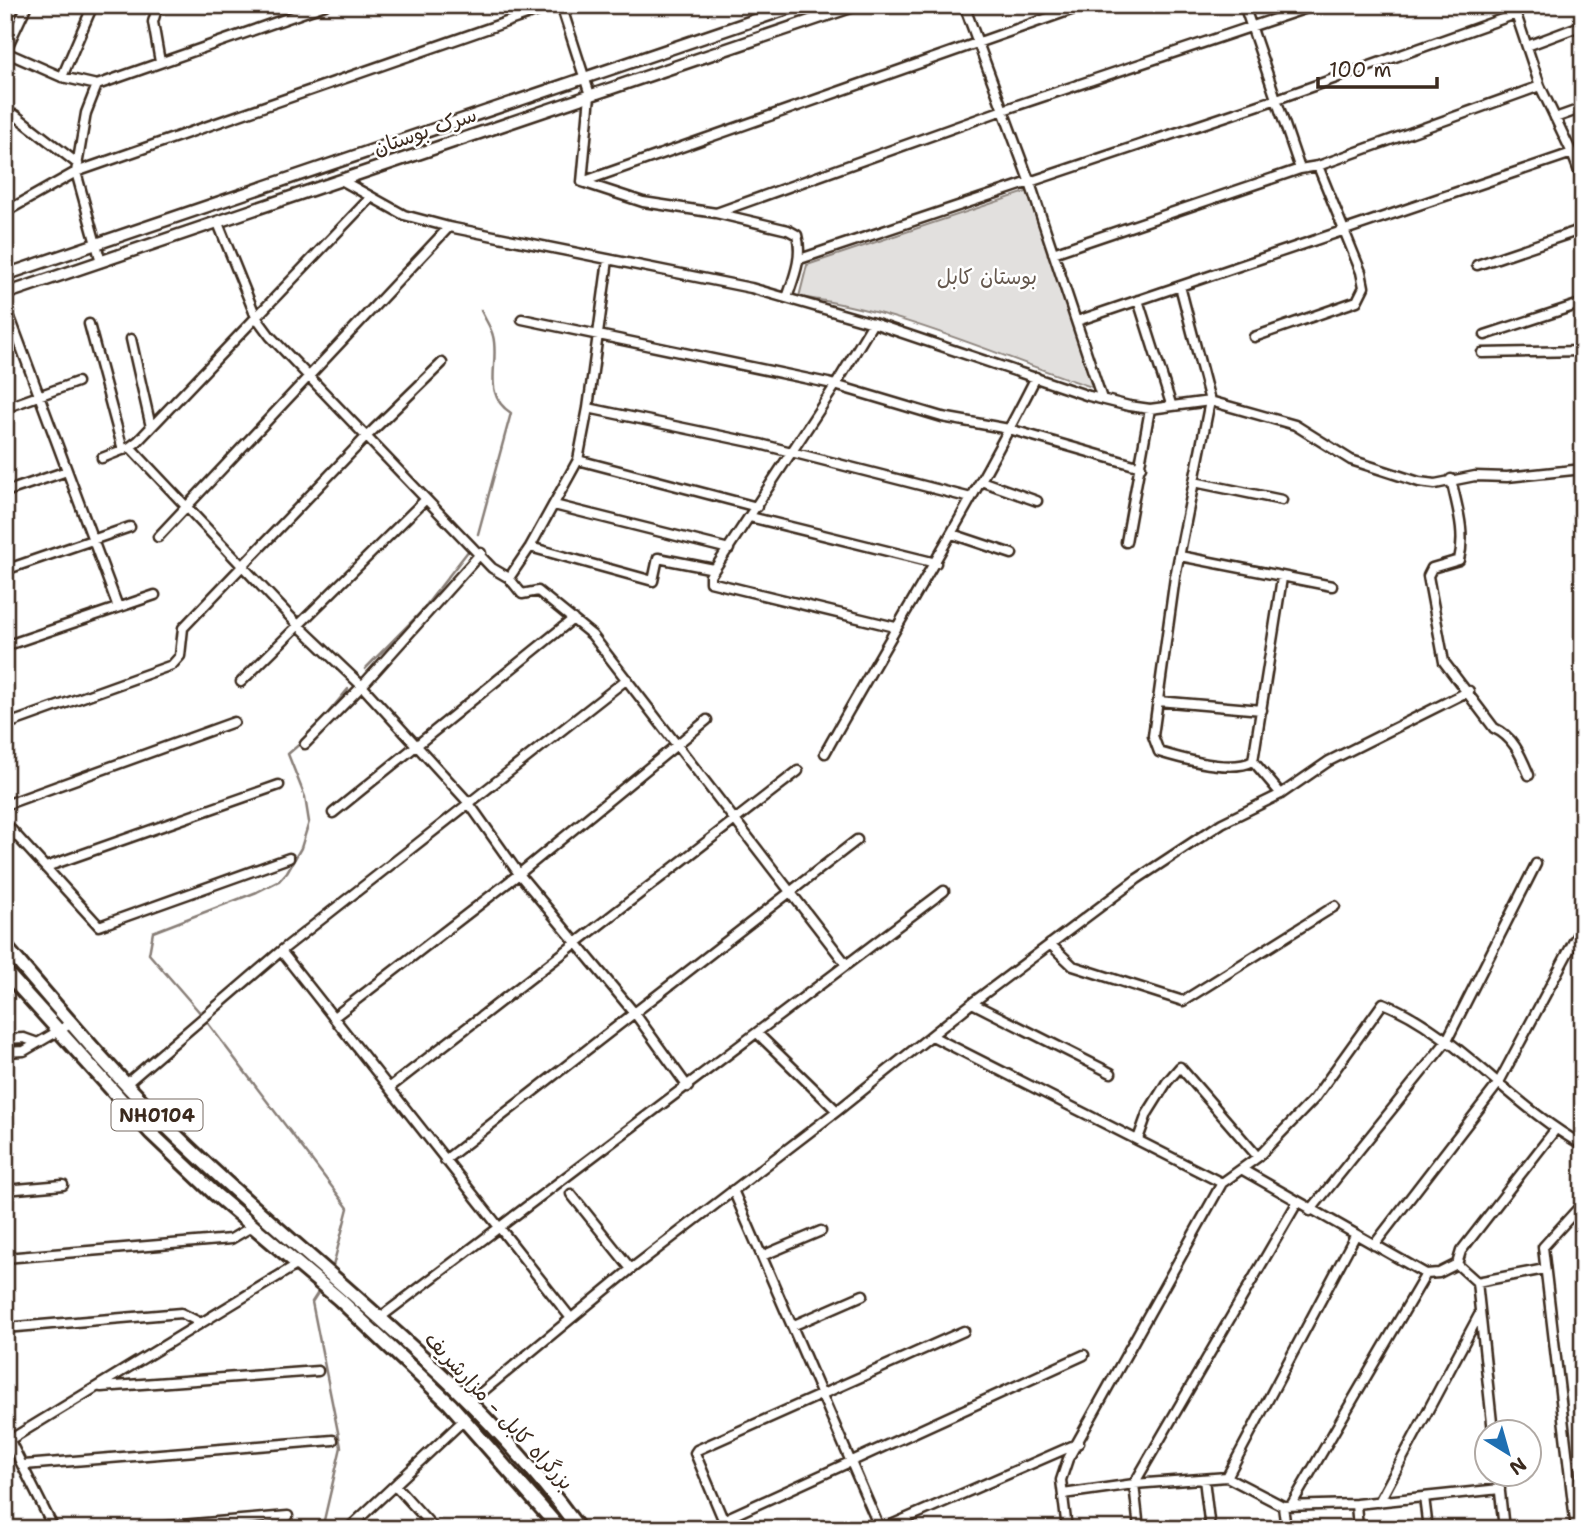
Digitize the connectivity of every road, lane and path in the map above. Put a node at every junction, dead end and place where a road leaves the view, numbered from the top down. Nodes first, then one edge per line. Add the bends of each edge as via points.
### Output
1 (27, 5) edge
2 (93, 5) edge
3 (158, 5) edge
4 (325, 5) edge
5 (555, 5) edge
6 (561, 5) edge
7 (799, 5) edge
8 (857, 5) edge
9 (964, 5) edge
10 (1085, 5) edge
11 (1244, 5) edge
12 (1316, 5) edge
13 (1513, 5) edge
14 (1516, 14) junction
15 (1583, 25) edge
16 (1252, 26) junction
17 (978, 42) junction
18 (1527, 46) junction
19 (160, 62) junction
20 (62, 76) junction
21 (585, 79) junction
22 (97, 85) junction
23 (1540, 86) junction
24 (590, 95) junction
25 (1277, 99) junction
26 (1583, 108) edge
27 (1003, 110) junction
28 (15, 115) dead end
29 (1555, 118) junction
30 (1572, 153) junction
31 (1318, 166) junction
32 (77, 168) junction
33 (1300, 169) junction
34 (341, 180) junction
35 (582, 182) junction
36 (1583, 182) edge
37 (1030, 183) junction
38 (370, 198) junction
39 (5, 212) edge
40 (716, 213) junction
41 (218, 223) junction
42 (449, 228) junction
43 (1583, 229) edge
44 (1343, 233) junction
45 (96, 244) junction
46 (1053, 253) junction
47 (800, 259) junction
48 (608, 260) junction
49 (101, 262) junction
50 (1477, 265) dead end
51 (5, 275) edge
52 (1180, 286) junction
53 (5, 294) edge
54 (787, 298) junction
55 (1138, 300) junction
56 (1583, 303) edge
57 (5, 304) edge
58 (256, 317) junction
59 (522, 319) dead end
60 (1077, 321) junction
61 (873, 323) junction
62 (89, 324) dead end
63 (15, 331) junction
64 (596, 334) junction
65 (5, 335) edge
66 (1485, 335) dead end
67 (1254, 337) dead end
68 (131, 339) dead end
69 (1583, 351) edge
70 (1482, 353) dead end
71 (442, 363) dead end
72 (310, 377) junction
73 (1036, 377) junction
74 (77, 382) dead end
75 (835, 386) junction
76 (40, 396) junction
77 (1102, 399) junction
78 (1210, 401) junction
79 (1171, 404) junction
80 (5, 408) edge
81 (589, 408) junction
82 (1150, 409) junction
83 (151, 427) junction
84 (1009, 429) junction
85 (367, 436) junction
86 (127, 449) junction
87 (790, 454) junction
88 (102, 458) dead end
89 (578, 460) junction
90 (1141, 467) junction
91 (1583, 469) edge
92 (67, 471) junction
93 (1451, 480) junction
94 (981, 481) junction
95 (1194, 482) junction
96 (5, 492) edge
97 (971, 498) junction
98 (426, 499) junction
99 (1037, 500) dead end
100 (1282, 500) dead end
101 (554, 505) junction
102 (757, 507) junction
103 (187, 508) junction
104 (750, 517) junction
105 (131, 527) dead end
106 (952, 534) junction
107 (158, 537) dead end
108 (93, 540) junction
109 (1126, 542) dead end
110 (530, 547) junction
111 (729, 549) junction
112 (481, 553) junction
113 (1012, 554) dead end
114 (1180, 556) junction
115 (936, 563) junction
116 (241, 566) junction
117 (714, 569) junction
118 (5, 570) edge
119 (509, 578) junction
120 (1282, 578) junction
121 (1332, 586) dead end
122 (155, 595) dead end
123 (118, 607) junction
124 (573, 619) junction
125 (298, 625) junction
126 (895, 627) junction
127 (5, 646) edge
128 (627, 679) junction
129 (241, 682) dead end
130 (362, 686) junction
131 (1469, 691) junction
132 (1158, 701) junction
133 (1262, 710) junction
134 (707, 720) dead end
135 (234, 722) dead end
136 (5, 725) edge
137 (305, 744) dead end
138 (417, 744) junction
139 (677, 745) junction
140 (825, 753) dead end
141 (1253, 761) junction
142 (798, 771) dead end
143 (1530, 775) dead end
144 (279, 785) dead end
145 (1281, 794) junction
146 (468, 802) junction
147 (5, 805) edge
148 (333, 813) dead end
149 (734, 817) junction
150 (5, 823) edge
151 (857, 840) dead end
152 (289, 858) dead end
153 (1536, 864) dead end
154 (46, 867) junction
155 (519, 873) junction
156 (790, 891) junction
157 (944, 891) dead end
158 (1335, 906) dead end
159 (1583, 924) edge
160 (576, 942) junction
161 (1049, 944) junction
162 (5, 947) edge
163 (281, 951) junction
164 (846, 964) junction
165 (5, 971) edge
166 (972, 1003) junction
167 (636, 1015) junction
168 (334, 1017) junction
169 (72, 1024) junction
170 (60, 1033) junction
171 (757, 1033) junction
172 (932, 1036) junction
173 (5, 1039) edge
174 (1446, 1042) junction
175 (38, 1043) junction
176 (5, 1052) edge
177 (1111, 1073) dead end
178 (126, 1084) junction
179 (1498, 1084) junction
180 (688, 1087) junction
181 (389, 1088) junction
182 (838, 1111) junction
183 (163, 1121) junction
184 (1555, 1130) junction
185 (151, 1133) junction
186 (1138, 1139) junction
187 (1583, 1145) edge
188 (1258, 1157) junction
189 (445, 1160) junction
190 (1243, 1170) junction
191 (1222, 1183) junction
192 (63, 1185) dead end
193 (5, 1190) edge
194 (733, 1190) junction
195 (572, 1194) dead end
196 (1297, 1203) junction
197 (1583, 1204) edge
198 (1310, 1211) junction
199 (253, 1226) junction
200 (498, 1229) junction
201 (821, 1231) dead end
202 (1356, 1236) junction
203 (1374, 1245) junction
204 (762, 1256) junction
205 (5, 1258) edge
206 (299, 1264) junction
207 (1457, 1264) junction
208 (631, 1269) junction
209 (1545, 1269) junction
210 (1426, 1274) junction
211 (1477, 1282) junction
212 (863, 1296) dead end
213 (1479, 1315) junction
214 (570, 1317) junction
215 (386, 1320) junction
216 (201, 1323) junction
217 (792, 1326) junction
218 (5, 1328) edge
219 (964, 1331) dead end
220 (378, 1335) junction
221 (1084, 1355) dead end
222 (318, 1371) dead end
223 (100, 1387) junction
224 (821, 1393) junction
225 (466, 1398) junction
226 (450, 1404) junction
227 (1491, 1418) edge
228 (465, 1419) junction
229 (8, 1435) edge
230 (333, 1440) dead end
231 (1079, 1443) junction
232 (852, 1460) junction
233 (24, 1465) junction
234 (1227, 1477) junction
235 (1204, 1479) junction
236 (1134, 1484) junction
237 (395, 1485) junction
238 (1500, 1489) joint
239 (1063, 1494) junction
240 (1424, 1497) junction
241 (1379, 1502) junction
242 (1356, 1504) junction
243 (1288, 1505) junction
244 (288, 1516) dead end
245 (725, 1524) edge
246 (54, 1529) edge
247 (133, 1529) edge
248 (348, 1529) edge
249 (435, 1529) edge
250 (560, 1529) edge
251 (579, 1529) edge
252 (881, 1529) edge
253 (1067, 1529) edge
254 (1139, 1529) edge
255 (1210, 1529) edge
256 (1286, 1529) edge
257 (1358, 1529) edge
258 (1428, 1529) edge
259 (1504, 1529) edge
260 (1576, 1529) edge

1 - 20 street via 5,52
2 - 20 street
3 - 19 street via 153,22
4 - 19 street
5 - 32 street
6 - 21 street
7 - 21 street, سرک بوستان
8 - 24 street, سرک بوستان
9 - 17 street
10 - 17 street
11 - 16 street
12 - 16 street
13 - 14 street
14 - 18 street
14 - 25 street
15 - 18 street
16 - 25 street
16 - 27 street
17 - 27 street
17 - 35 street
18 - 23 street
19 - 22 street
20 - 22 street
21 - 24 street
21 - 45 street, سرک بوستان
22 - 32 street via 86,113
23 - 29 street
23 - 31 street
24 - 34 street, سرک بوستان
24 - 35 street
25 - 33 street
25 - 37 street
26 - 29 street
27 - 37 street
27 - 40 street
28 - 32 street
29 - 30 street
30 - 36 street
30 - 44 street
31 - 33 street
31 - 44 street
32 - 39 street
32 - 45 street
33 - 46 street
34 - 38 street
34 - 41 street, سرک بوستان
35 - 40 street via 643,202
37 - 46 street
37 - 47 street
38 - 42 street via 404,215
38 - 58 street
40 - 47 street via 788,230 797,236
41 - 49 street, سرک بوستان
41 - 58 street
42 - 48 street
42 - 72 street
43 - 50 street
44 - 52 street
44 - 67 street via 1361,272 1364,287 1357,301
45 - 49 street
45 - 51 street, سرک بوستان
46 - 60 street
47 - 54 street
48 - 54 street
48 - 64 street
49 - 53 street, سرک بوستان
52 - 55 street
52 - 78 street
54 - 61 street
55 - 60 street
55 - 79 street
56 - 66 street
57 - 63 street
58 - 72 street
58 - 83 street
59 - 64 street
60 - 77 street
61 - 73 street
61 - 75 street
62 - 86 street
63 - 65 street
63 - 76 street
64 - 75 street
64 - 81 street
68 - 83 street
69 - 70 street
71 - 85 street
72 - 85 street
72 - 103 street
73 - 77 street
73 - 84 street
74 - 76 street
75 - 84 street via 942,417
75 - 87 street
76 - 80 street
76 - 92 street
77 - 82 street
78 - 79 street
78 - 93 street via 1295,425 1351,460 1428,484
78 - 95 street
79 - 82 street
81 - 87 street
81 - 89 street
82 - 90 street
83 - 86 street
84 - 90 street
84 - 94 street
85 - 98 street
85 - 116 street
86 - 88 street
86 - 103 street
87 - 97 street
87 - 102 street
89 - 101 street
89 - 102 street
90 - 109 street
91 - 93 street
92 - 96 street
92 - 108 street
93 - 131 street via 1463,530 1459,560 1432,568 1428,576 1444,662
94 - 97 street
94 - 99 street
95 - 100 street
95 - 114 street
97 - 106 street
98 - 112 street
98 - 125 street
101 - 110 street
101 - 111 street
102 - 104 street
103 - 107 street
103 - 116 street
104 - 111 street
104 - 115 street
105 - 108 street
106 - 113 street
106 - 115 street
108 - 118 street
108 - 123 street
110 - 117 street via 653,581 658,558
110 - 119 street
111 - 117 street
112 - 119 street via 492,568
112 - 130 street
114 - 120 street
114 - 132 street
115 - 126 street
116 - 125 street
116 - 136 street via 183,628 180,656 172,665
117 - 126 street via 710,582
119 - 124 street via 522,594 538,591
120 - 121 street
120 - 133 street
122 - 123 street
123 - 127 street
124 - 128 street
124 - 138 street
125 - 129 street
125 - 130 street
126 - 140 street
128 - 139 street
128 - 146 street
130 - 137 street
130 - 138 street
131 - 143 street via 1494,728 1518,749
131 - 145 street via 1329,761
132 - 133 street
132 - 141 street via 1153,736 1159,752 1214,763
133 - 141 street
134 - 139 street
135 - 147 street
138 - 146 street
138 - 148 street
139 - 149 street
139 - 155 street
141 - 145 street
142 - 149 street
144 - 154 street
145 - 161 street via 1222,823
146 - 155 street
146 - 163 street
149 - 156 street
149 - 160 street
150 - 154 street
151 - 156 street
152 - 154 street via 99,926
153 - 174 street
155 - 160 street
155 - 168 street
156 - 164 street
156 - 167 street
157 - 164 street
158 - 161 street via 1183,1001 1073,966
159 - 179 street
160 - 167 street
160 - 181 street
161 - 166 street
162 - 169 highway, NH0104
163 - 168 street
163 - 178 street
164 - 171 street
165 - 170 highway, NH0104
166 - 172 street
166 - 177 street
167 - 180 street
167 - 189 street
168 - 181 street
169 - 170 street
169 - 178 highway, NH0104
170 - 175 street
170 - 185 highway, NH0104
171 - 180 street
171 - 182 street
172 - 182 street
172 - 186 street
173 - 175 street
174 - 179 street
174 - 188 street via 1395,1006 1383,1003 1314,1099
174 - 198 street
175 - 176 street via 24,1051
178 - 183 highway, NH0104
179 - 184 street
179 - 203 street
180 - 200 street
181 - 189 street
182 - 194 street
183 - 185 highway
183 - 215 highway, بزرگراه کابل - مزارشریف / NH0104 via 253,1207
184 - 187 street
184 - 207 street via 1461,1251
185 - 199 highway, NH0104
186 - 188 street via 1147,1114 1180,1067
186 - 191 street
188 - 190 street
189 - 200 street
190 - 191 street
190 - 196 street
191 - 231 street
192 - 193 street
194 - 204 street
194 - 208 street
195 - 208 street
196 - 198 street
196 - 236 street
197 - 209 street via 1543,1247
198 - 202 street
199 - 205 street via 231,1239
199 - 206 highway, NH0104
200 - 214 street
200 - 215 street
201 - 204 street
202 - 203 street
202 - 234 street
203 - 210 street
204 - 217 street
206 - 216 street
206 - 220 highway, بزرگراه کابل - مزارشریف / NH0104
207 - 210 street
207 - 211 street
208 - 214 street
209 - 211 street
209 - 260 street
210 - 243 street
211 - 213 street
212 - 217 street
213 - 227 street
213 - 241 street
214 - 225 street
215 - 220 highway
215 - 225 highway, بزرگراه کابل - مزارشریف / NH0104
216 - 218 street via 181,1313
216 - 223 street
217 - 224 street
219 - 224 street
220 - 226 highway, بزرگراه کابل - مزارشریف / NH0104
221 - 232 street
222 - 223 street
223 - 229 street
224 - 232 street
224 - 245 street via 697,1450
225 - 226 highway
225 - 251 highway, بزرگراه کابل - مزارشریف / NH0104
226 - 228 highway, بزرگراه کابل - مزارشریف / NH0104
228 - 237 street
228 - 250 highway, بزرگراه کابل - مزارشریف / NH0104
229 - 233 street
230 - 233 street
231 - 239 street via 1061,1480
231 - 252 street
232 - 245 street
232 - 252 street
233 - 246 street
234 - 235 street
234 - 243 street
235 - 236 street
235 - 255 street
236 - 239 street
236 - 254 street
237 - 248 street
237 - 249 street
238 - 240 street
238 - 259 street
239 - 253 street
240 - 241 street
240 - 258 street
241 - 242 street
242 - 243 street
242 - 257 street
243 - 256 street
244 - 247 street

